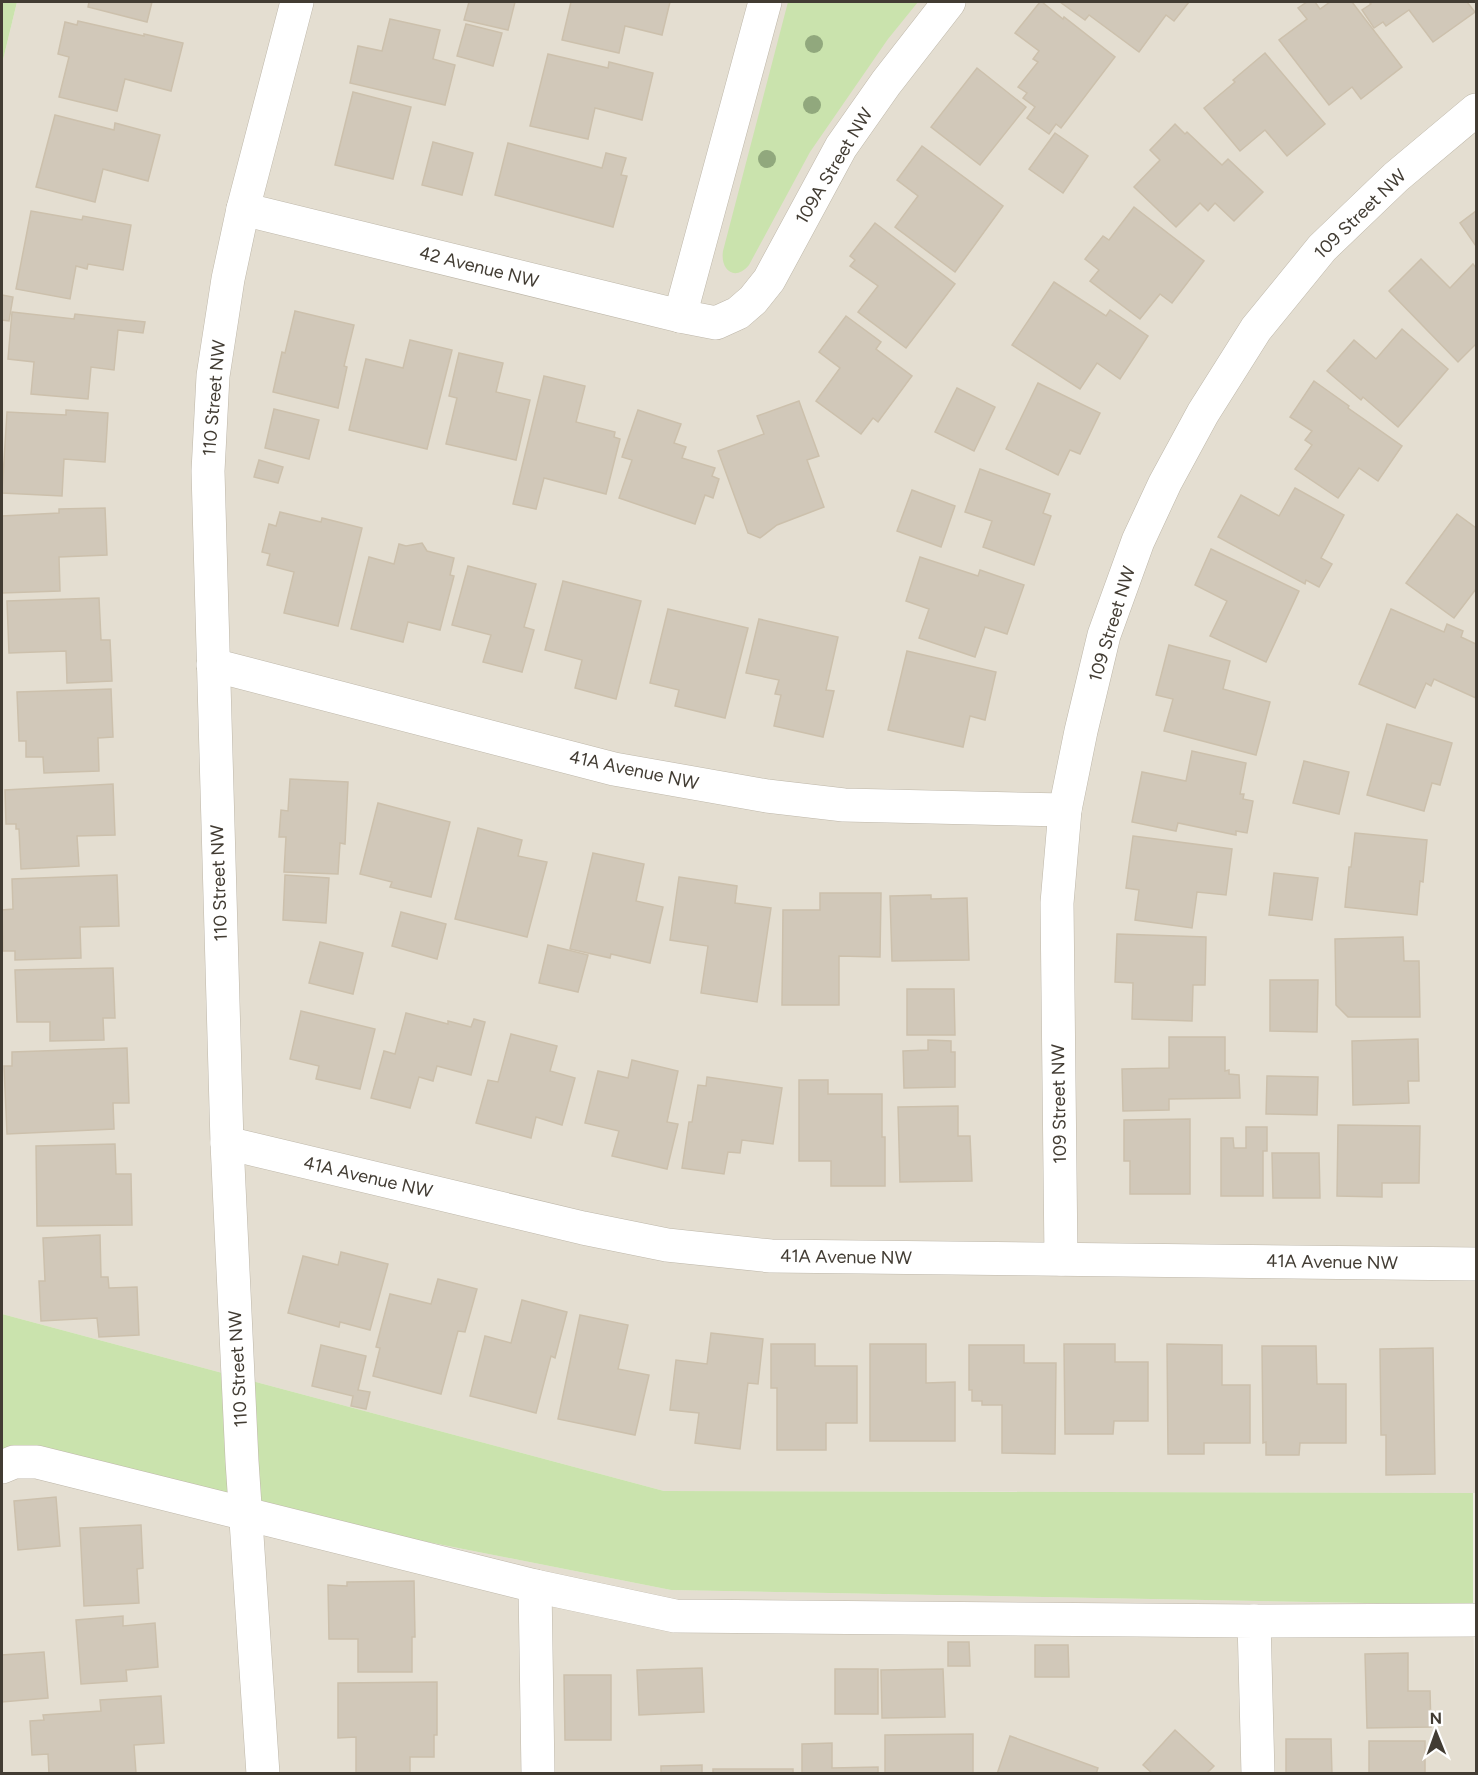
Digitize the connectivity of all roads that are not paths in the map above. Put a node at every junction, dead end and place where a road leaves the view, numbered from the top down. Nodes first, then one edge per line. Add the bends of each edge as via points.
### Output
1 (297, 2) edge
2 (765, 2) edge
3 (949, 2) edge
4 (1476, 110) edge
5 (243, 209) junction
6 (680, 316) junction
7 (716, 323) joint
8 (213, 665) junction
9 (1065, 810) junction
10 (227, 1143) junction
11 (1061, 1259) junction
12 (1476, 1264) edge
13 (2, 1467) edge
14 (246, 1513) junction
15 (536, 1586) junction
16 (1476, 1620) edge
17 (1254, 1621) junction
18 (263, 1773) edge
19 (538, 1773) edge
20 (1258, 1773) edge

1 - 5 street, 110 Street NW
2 - 6 street
3 - 7 street, 109A Street NW via 842,147 769,280 738,313
4 - 9 street, 109 Street NW via 1396,177 1322,248 1256,329 1203,413 1138,541 1104,635
5 - 6 street, 42 Avenue NW
5 - 8 street, 110 Street NW via 220,325 210,425
6 - 7 street, 42 Avenue NW
8 - 9 street, 41A Avenue NW via 614,769 767,796 844,805
8 - 10 street, 110 Street NW
9 - 11 street, 109 Street NW via 1057,903
10 - 11 street, 41A Avenue NW via 667,1245 771,1256
10 - 14 street, 110 Street NW
11 - 12 street, 41A Avenue NW
13 - 14 street via 14,1462 37,1462
14 - 15 street
14 - 18 street, 110 Street NW
15 - 17 street via 675,1616
15 - 19 street
16 - 17 street
17 - 20 street

